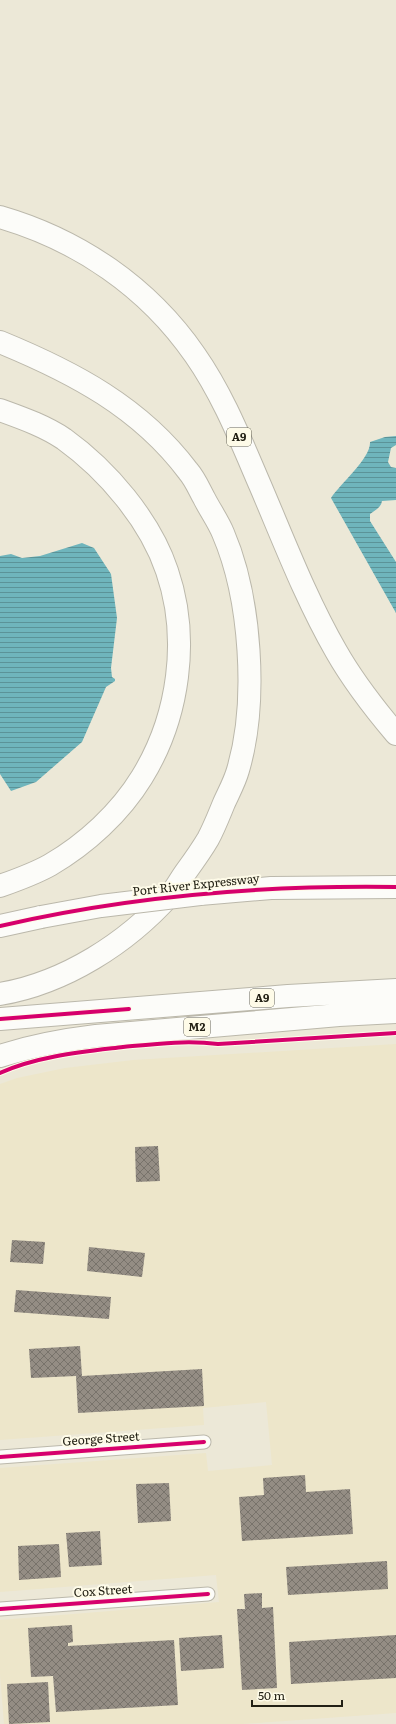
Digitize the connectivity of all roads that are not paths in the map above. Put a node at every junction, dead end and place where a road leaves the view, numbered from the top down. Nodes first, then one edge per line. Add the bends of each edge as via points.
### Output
1 (0, 217) edge
2 (0, 342) edge
3 (0, 410) edge
4 (396, 734) edge
5 (0, 886) edge
6 (396, 887) edge
7 (0, 926) edge
8 (396, 990) edge
9 (0, 994) edge
10 (129, 1009) junction
11 (396, 1012) edge
12 (0, 1019) edge
13 (0, 1032) edge
14 (0, 1056) edge
15 (204, 1442) dead end
16 (0, 1457) edge
17 (208, 1594) dead end
18 (0, 1609) edge

1 - 4 highway, A9 via 46,233 100,262 139,292 183,338 206,372 226,409 322,625 351,674
2 - 9 highway via 83,380 113,400 166,443 190,473 223,533 234,563 241,590 249,661 248,720 238,771 208,839 171,893 141,924 99,955 67,973
3 - 5 highway via 26,419 63,438 96,465 131,503 150,534 167,570 175,601 179,640 177,677 170,712 158,747 142,778 123,804 74,850 50,865
6 - 7 highway, Port River Expressway, bridge via 271,888 200,894 101,906
8 - 10 highway, A9
10 - 12 highway, A9
10 - 13 highway
11 - 14 highway, M2 via 96,1036 20,1049
15 - 16 street, George Street
17 - 18 street, Cox Street

